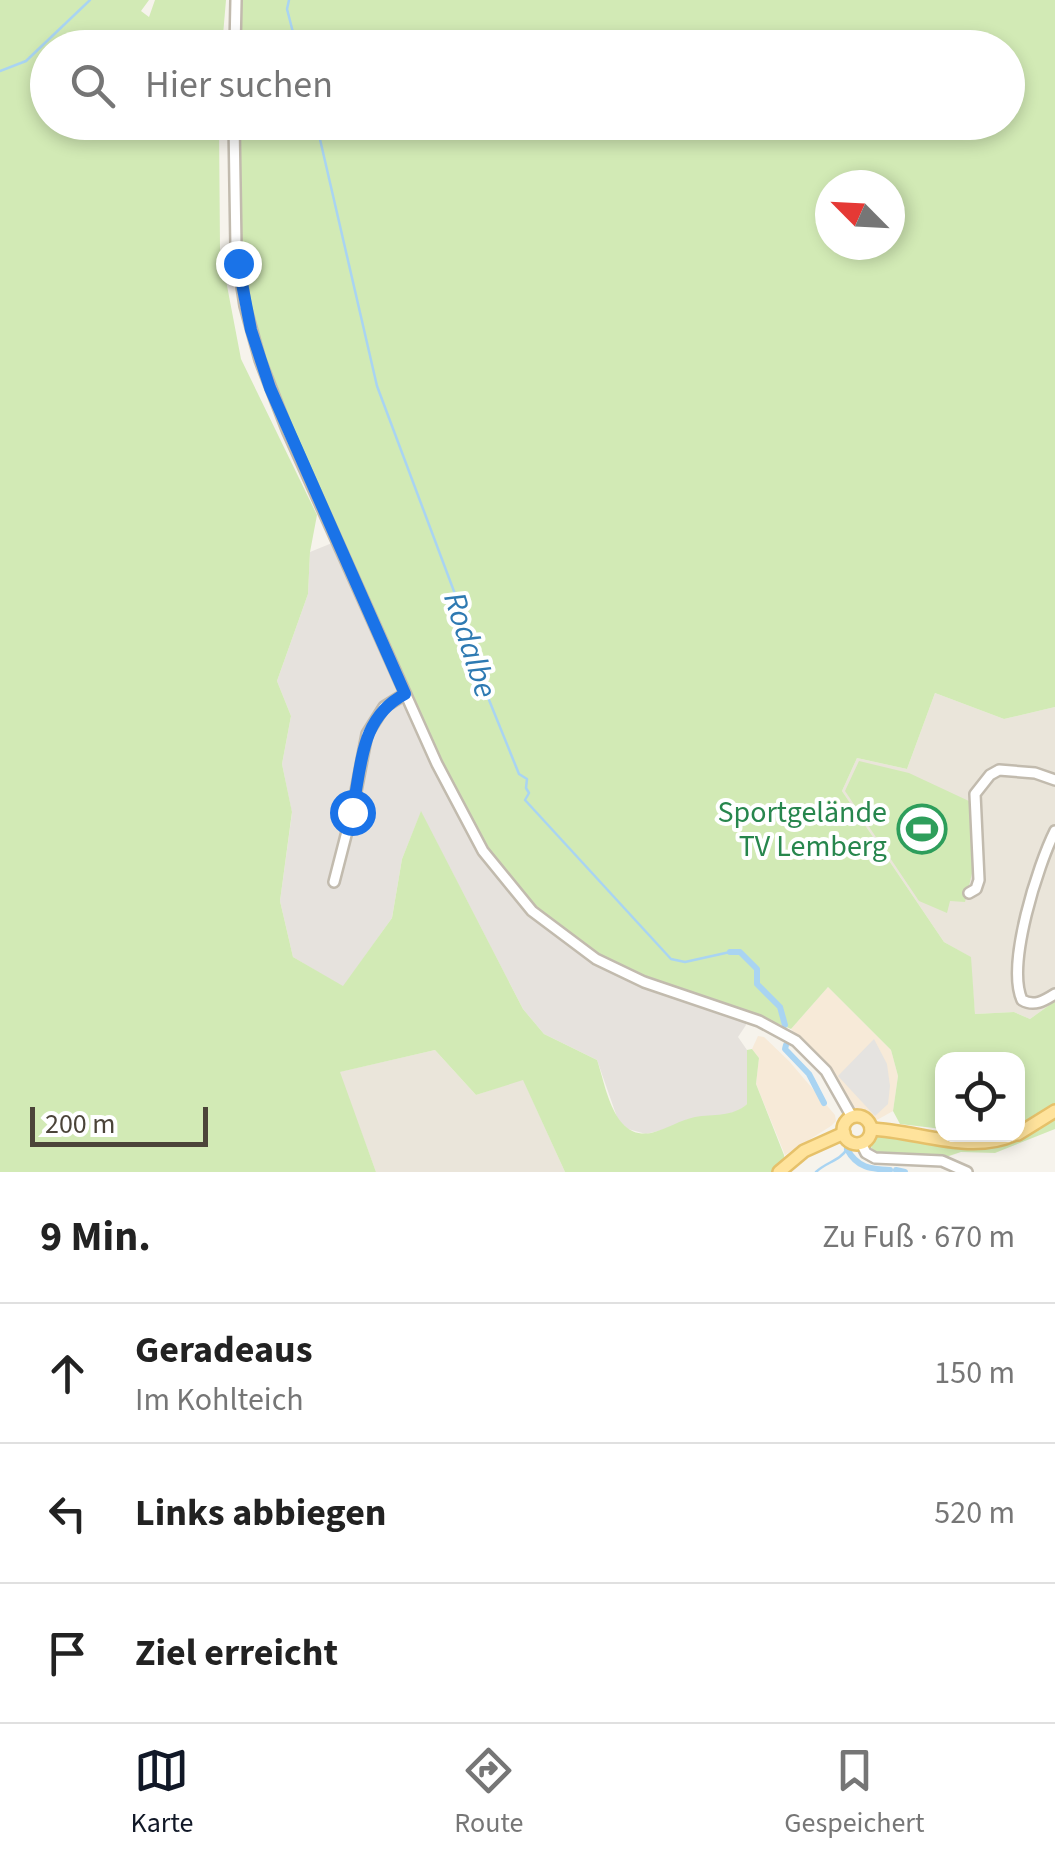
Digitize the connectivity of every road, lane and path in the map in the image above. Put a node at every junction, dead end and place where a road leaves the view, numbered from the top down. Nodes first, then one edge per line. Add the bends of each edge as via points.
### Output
1 (236, 0) edge
2 (235, 30) edge
3 (234, 140) edge
4 (405, 694) junction
5 (1055, 780) edge
6 (1055, 830) edge
7 (334, 882) dead end
8 (969, 893) dead end
9 (1055, 994) edge
10 (1055, 1112) edge
11 (852, 1117) junction
12 (1025, 1129) edge
13 (871, 1130) junction
14 (844, 1133) junction
15 (935, 1138) edge
16 (861, 1143) junction
17 (778, 1172) edge
18 (967, 1172) edge

1 - 2 street
3 - 4 street via 236,248 251,330 276,402
4 - 7 street via 384,707 367,734
4 - 11 street via 472,832 532,912 624,974 746,1016 796,1041 826,1071
5 - 8 street via 999,770 978,788 979,880
6 - 9 street via 1021,938 1018,990 1024,1002
10 - 12 main road
11 - 13 main road via 863,1117
11 - 14 main road
13 - 15 main road
13 - 16 main road
14 - 16 main road
14 - 17 main road
16 - 18 street via 876,1158 942,1161

